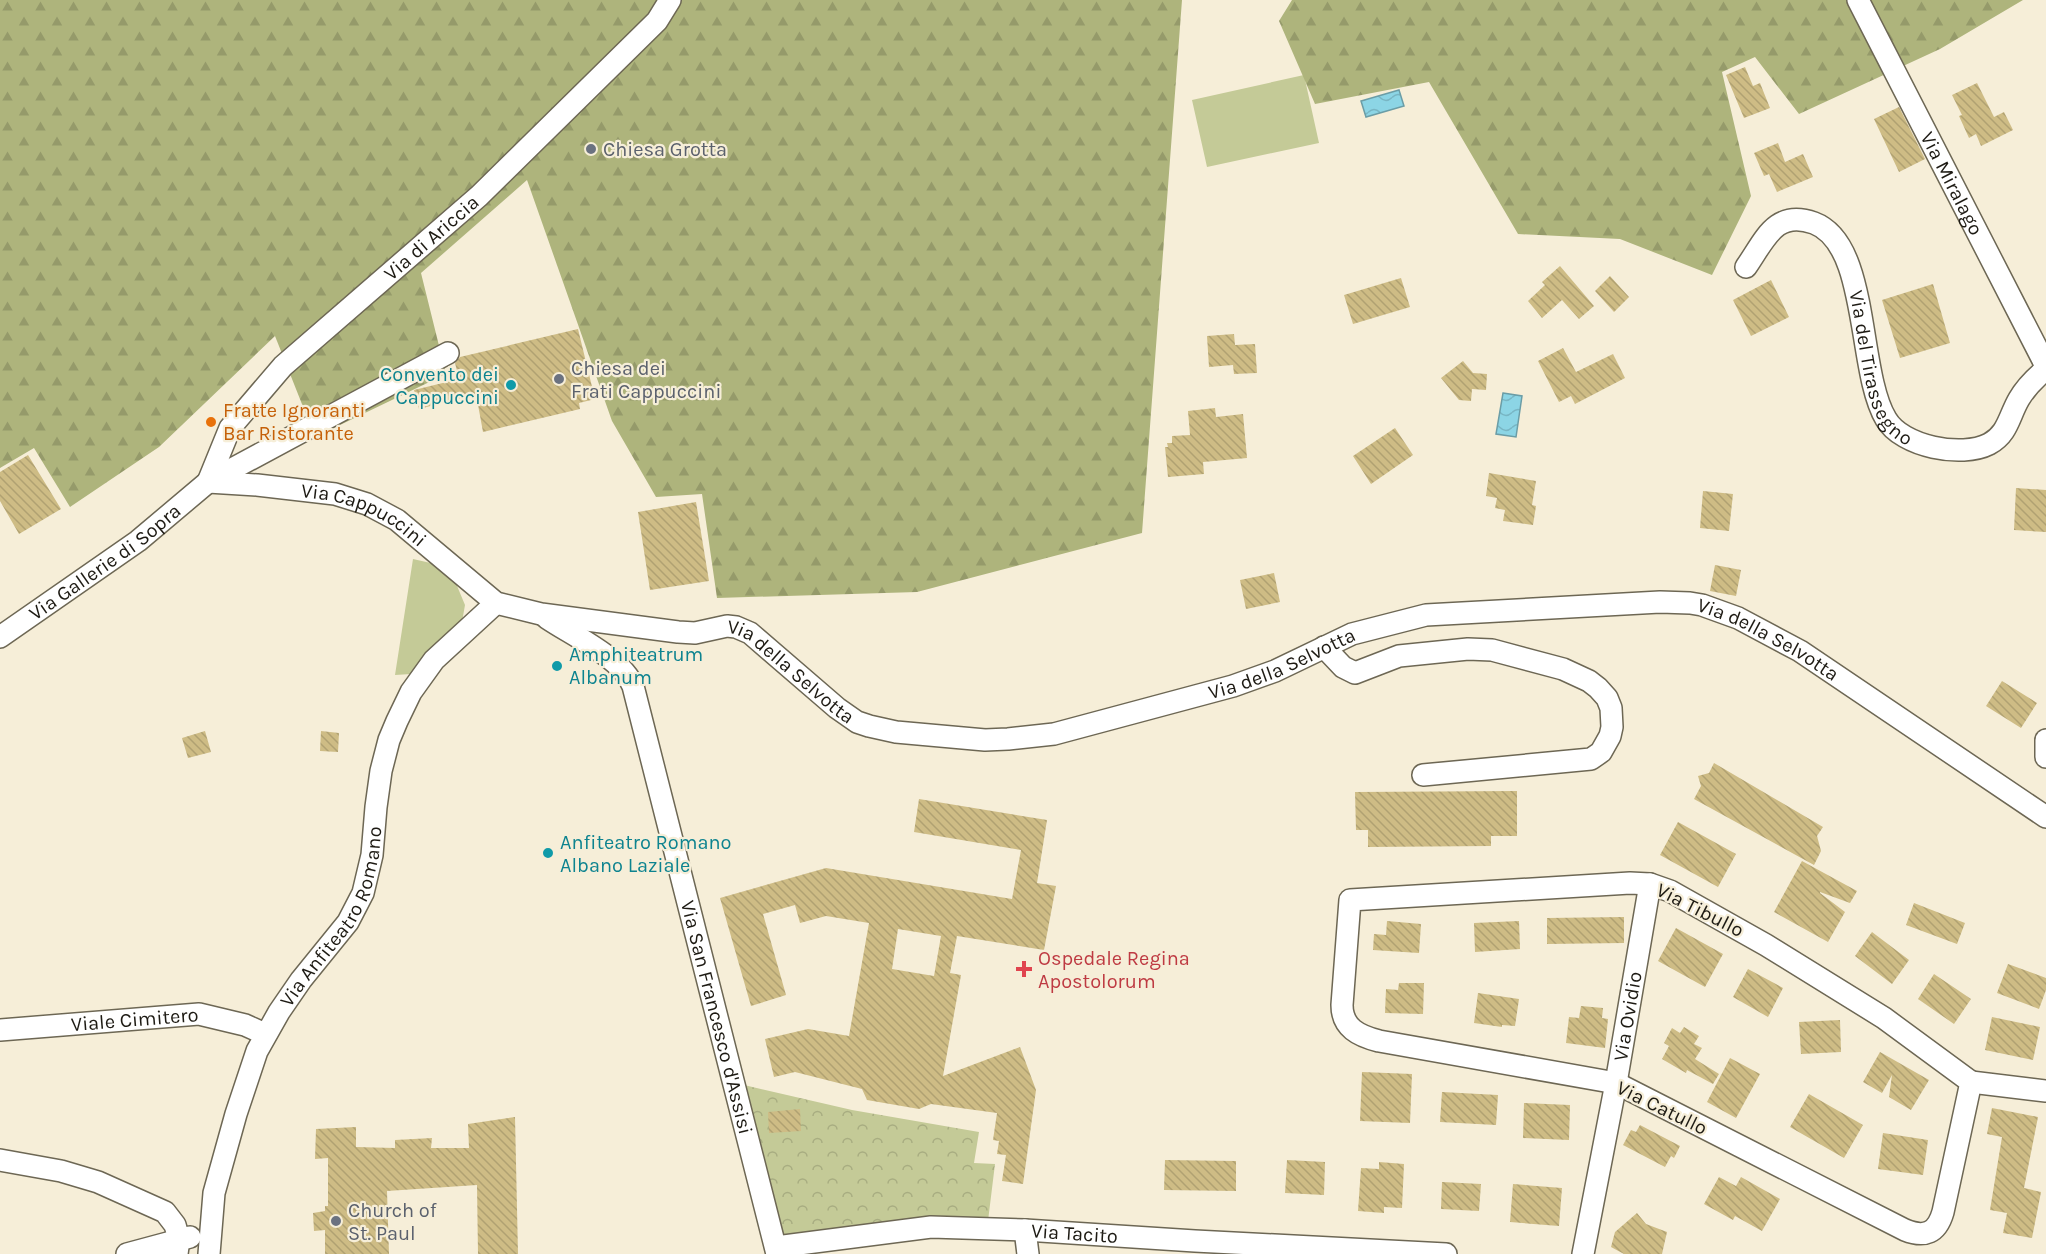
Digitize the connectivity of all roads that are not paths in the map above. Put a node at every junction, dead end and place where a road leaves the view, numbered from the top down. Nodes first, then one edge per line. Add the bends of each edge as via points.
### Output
1 (669, 0) edge
2 (1858, 0) edge
3 (1746, 267) dead end
4 (448, 353) dead end
5 (2046, 367) edge
6 (208, 482) junction
7 (496, 603) junction
8 (541, 615) junction
9 (0, 637) edge
10 (1324, 647) junction
11 (2046, 740) edge
12 (2046, 757) edge
13 (1423, 775) dead end
14 (2046, 817) edge
15 (1650, 884) junction
16 (1350, 900) joint
17 (0, 1030) edge
18 (265, 1034) junction
19 (1971, 1082) junction
20 (1616, 1083) junction
21 (2046, 1091) edge
22 (0, 1160) edge
23 (1025, 1230) junction
24 (210, 1233) junction
25 (178, 1246) edge
26 (777, 1251) edge
27 (127, 1254) edge
28 (209, 1254) edge
29 (1028, 1254) edge
30 (1446, 1254) edge
31 (1583, 1254) edge

1 - 6 street, Via di Ariccia via 657,21 479,196 283,366 230,428
2 - 5 street, Via Miralago
3 - 5 street, Via del Tirassegno via 1786,219 1816,224 1831,234 1850,267 1882,413 1898,432 1933,447 1965,451 1992,442 2007,428 2023,392
4 - 6 street, Via Gallerie di Sopra
6 - 7 street, Via Cappuccini via 334,494 367,504 397,519
6 - 9 street, Via Gallerie di Sopra via 138,541
7 - 8 street, Via della Selvotta
7 - 18 street, Via Anfiteatro Romano via 434,660 411,692 385,755 372,855 360,901
8 - 10 street, Via della Selvotta via 678,632 736,627 757,638 857,722 896,732 985,740 1054,734 1233,686
8 - 26 street, Via San Francesco d'Assisi via 607,657 621,668 633,686
10 - 13 street via 1343,668 1356,673 1400,656 1492,650 1572,673 1598,688 1611,708 1610,736 1601,752 1591,759
10 - 14 street, Via della Selvotta via 1373,627 1441,612 1660,602 1702,605 1738,618 1800,651
11 - 12 street
15 - 16 street, Via Tibullo
15 - 19 street, Via Tibullo via 1670,891 1857,999
15 - 20 street, Via Ovidio
16 - 20 street, Via Catullo via 1342,1010 1345,1022 1357,1033 1378,1041
17 - 18 street, Viale Cimitero via 199,1014
18 - 24 street, Via Anfiteatro Romano via 250,1069 214,1193
19 - 20 street, Via Catullo via 1943,1212 1937,1227 1921,1234 1905,1230
19 - 21 street
20 - 31 street, Via Ovidio
22 - 25 street via 98,1182 165,1212 175,1225
23 - 26 street, Via Tacito via 931,1227
23 - 29 street
23 - 30 street, Via Tacito
24 - 25 street
24 - 28 street, Via Anfiteatro Romano
25 - 27 street

